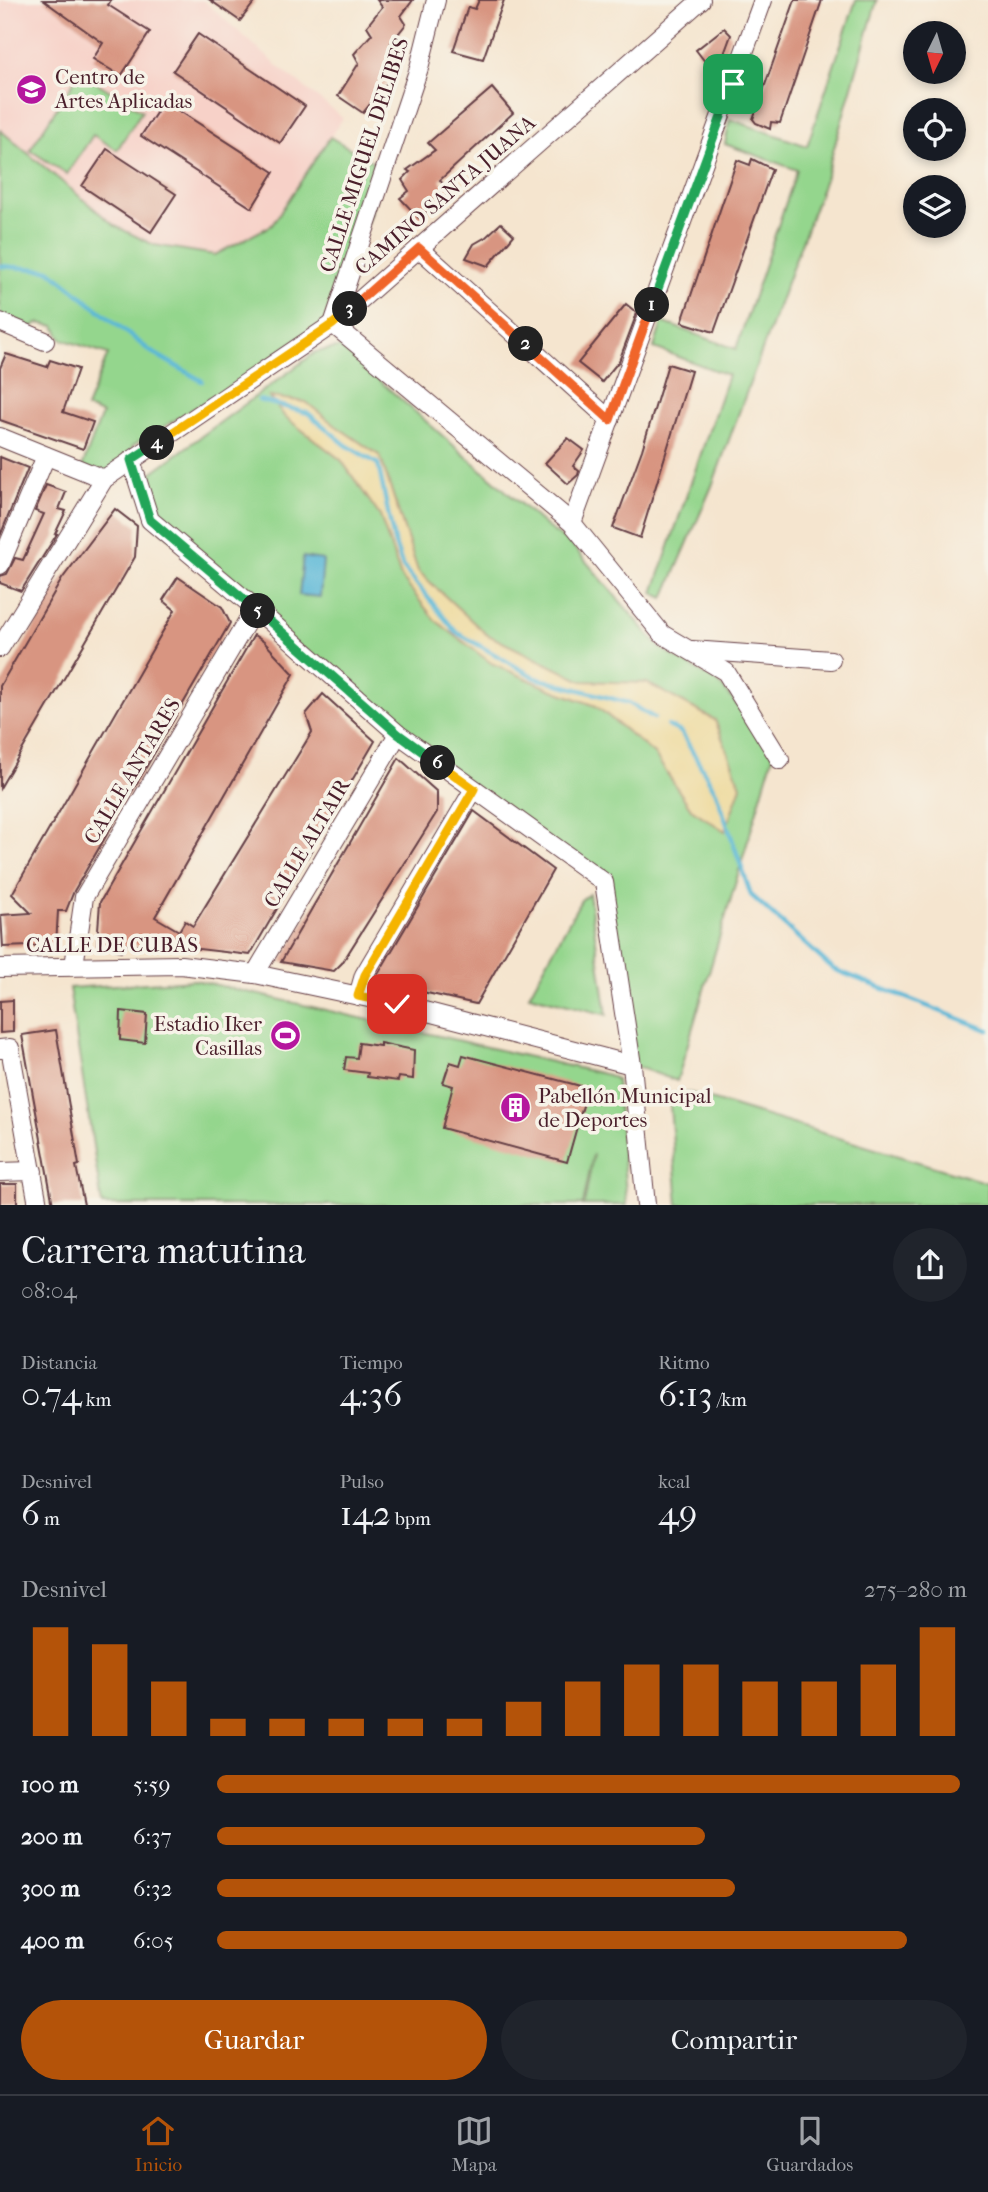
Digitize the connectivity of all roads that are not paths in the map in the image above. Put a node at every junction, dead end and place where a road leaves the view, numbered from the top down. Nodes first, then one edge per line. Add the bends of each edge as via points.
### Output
1 (436, 0) edge
2 (701, 0) edge
3 (763, 0) edge
4 (419, 248) junction
5 (1, 324) edge
6 (333, 324) junction
7 (45, 341) dead end
8 (610, 420) junction
9 (0, 437) edge
10 (46, 456) junction
11 (131, 460) junction
12 (104, 479) junction
13 (572, 523) junction
14 (0, 565) edge
15 (256, 608) junction
16 (0, 609) edge
17 (18, 616) junction
18 (0, 648) edge
19 (688, 650) junction
20 (831, 660) dead end
21 (398, 734) junction
22 (780, 760) dead end
23 (474, 789) junction
24 (74, 966) junction
25 (0, 968) edge
26 (255, 974) junction
27 (358, 996) junction
28 (0, 1049) edge
29 (632, 1065) junction
30 (33, 1171) junction
31 (0, 1172) edge
32 (38, 1205) edge
33 (646, 1205) edge

1 - 6 street, CALLE MIGUEL DELIBES via 419,68
2 - 4 street, CAMINO SANTA JUANA
3 - 8 street
4 - 6 street, CAMINO SANTA JUANA
4 - 8 street
5 - 7 street
6 - 11 street, CAMINO SANTA JUANA
6 - 13 street
8 - 13 street
9 - 10 street
10 - 12 street
10 - 14 street
11 - 12 street, CAMINO SANTA JUANA
11 - 15 street via 150,520
12 - 17 street
13 - 19 street via 662,634
15 - 21 street
15 - 24 street, CALLE ANTARES via 84,897
16 - 17 street
17 - 18 street
19 - 20 street
19 - 22 street via 726,673
21 - 23 street
21 - 26 street, CALLE ALTAIR
23 - 27 street via 365,975
23 - 29 street via 604,882
24 - 25 street, CALLE DE CUBAS
24 - 26 street, CALLE DE CUBAS via 181,965
26 - 27 street, CALLE DE CUBAS
27 - 29 street, CALLE DE CUBAS
28 - 30 street via 10,1048
29 - 33 street
30 - 31 street
30 - 32 street

